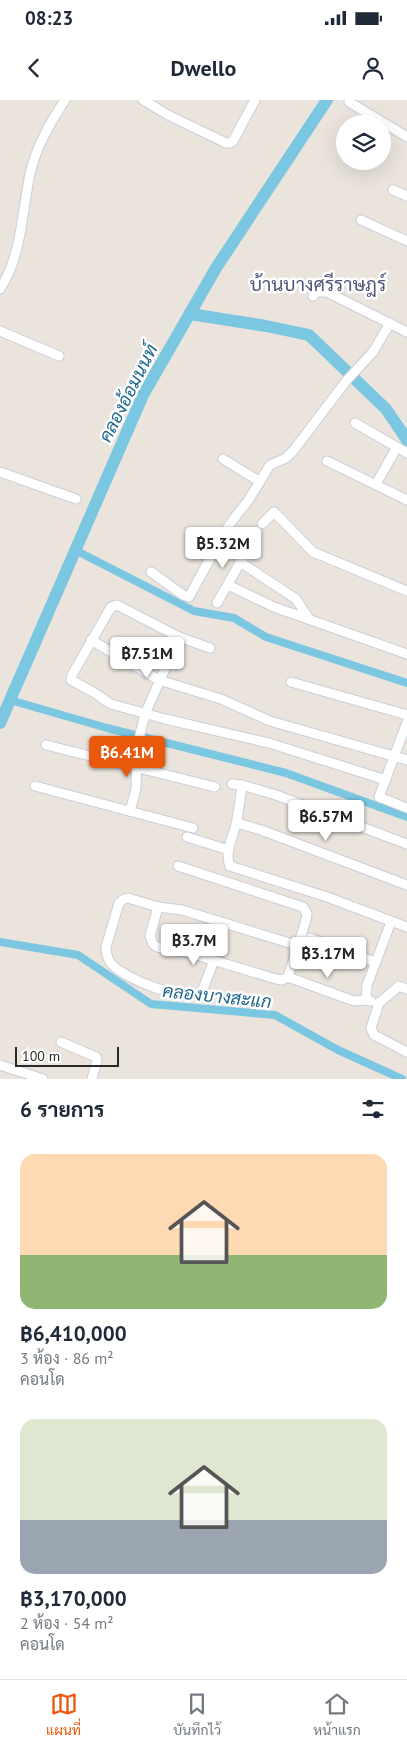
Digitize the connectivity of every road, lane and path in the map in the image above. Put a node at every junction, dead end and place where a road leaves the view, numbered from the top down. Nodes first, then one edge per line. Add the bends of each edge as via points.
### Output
1 (65, 100) edge
2 (143, 100) edge
3 (255, 100) edge
4 (350, 100) edge
5 (407, 137) edge
6 (393, 190) dead end
7 (407, 196) edge
8 (361, 220) dead end
9 (407, 241) edge
10 (0, 289) edge
11 (313, 296) dead end
12 (390, 323) junction
13 (0, 331) edge
14 (407, 332) edge
15 (59, 356) dead end
16 (355, 423) dead end
17 (397, 447) junction
18 (407, 452) edge
19 (223, 459) dead end
20 (327, 460) dead end
21 (0, 472) edge
22 (259, 481) junction
23 (376, 484) junction
24 (76, 499) dead end
25 (407, 500) edge
26 (262, 524) dead end
27 (249, 547) dead end
28 (240, 562) junction
29 (152, 572) dead end
30 (228, 585) junction
31 (407, 591) edge
32 (217, 602) dead end
33 (309, 619) junction
34 (179, 637) junction
35 (91, 640) junction
36 (210, 648) dead end
37 (407, 654) edge
38 (159, 680) junction
39 (291, 682) dead end
40 (146, 714) junction
41 (407, 715) edge
42 (407, 722) edge
43 (46, 745) dead end
44 (395, 756) junction
45 (407, 760) edge
46 (135, 767) junction
47 (386, 780) junction
48 (232, 784) dead end
49 (242, 785) junction
50 (35, 786) dead end
51 (215, 787) dead end
52 (407, 808) edge
53 (130, 811) junction
54 (237, 823) junction
55 (193, 828) dead end
56 (187, 838) dead end
57 (407, 844) edge
58 (229, 850) junction
59 (178, 866) dead end
60 (407, 885) edge
61 (158, 907) junction
62 (391, 922) junction
63 (407, 927) edge
64 (310, 938) dead end
65 (298, 946) junction
66 (214, 960) junction
67 (375, 962) junction
68 (288, 977) junction
69 (407, 980) edge
70 (403, 987) edge
71 (366, 1000) junction
72 (379, 1003) junction
73 (61, 1042) dead end
74 (406, 1048) edge
75 (0, 1064) edge
76 (43, 1079) edge
77 (92, 1079) edge

1 - 10 street via 36,154 20,237
2 - 3 street via 226,143 233,141
4 - 5 street via 348,102
6 - 7 street
8 - 9 street
11 - 12 street via 316,292 327,292
12 - 14 street
12 - 22 street via 373,352 346,380 293,451 270,465
13 - 15 street
16 - 17 street
17 - 18 street
17 - 23 street
19 - 22 street
20 - 23 street
21 - 24 street
22 - 29 street via 224,533 189,597
23 - 25 street
26 - 31 street via 274,512 313,552
27 - 28 street
28 - 30 street
28 - 33 street via 296,599
30 - 32 street
30 - 33 street
33 - 37 street
34 - 35 street via 117,605 111,607
34 - 36 street
34 - 38 street
35 - 38 street
35 - 40 street via 71,680 110,704
38 - 40 street
38 - 44 street via 221,699 270,721
39 - 41 street
40 - 46 street
40 - 47 street via 269,743
42 - 44 street
43 - 46 street
44 - 45 street
44 - 47 street
46 - 51 street
46 - 53 street via 135,796
47 - 52 street via 379,797
48 - 49 street
49 - 54 street
49 - 57 street
50 - 53 street
53 - 55 street
54 - 58 street
54 - 60 street
56 - 58 street
58 - 62 street via 228,862 234,868 327,897
59 - 65 street via 303,907 307,914
61 - 65 street via 182,910
61 - 66 street via 150,936 153,944
61 - 66 street via 128,898 120,901 106,947 111,964 135,981 192,995 201,992
62 - 63 street
62 - 67 street
64 - 67 street
65 - 68 street
66 - 68 street via 276,979
67 - 71 street
68 - 71 street via 354,1001
69 - 70 street
70 - 72 street via 392,990
71 - 72 street
72 - 74 street via 371,1032
73 - 77 street via 96,1058
75 - 76 street

